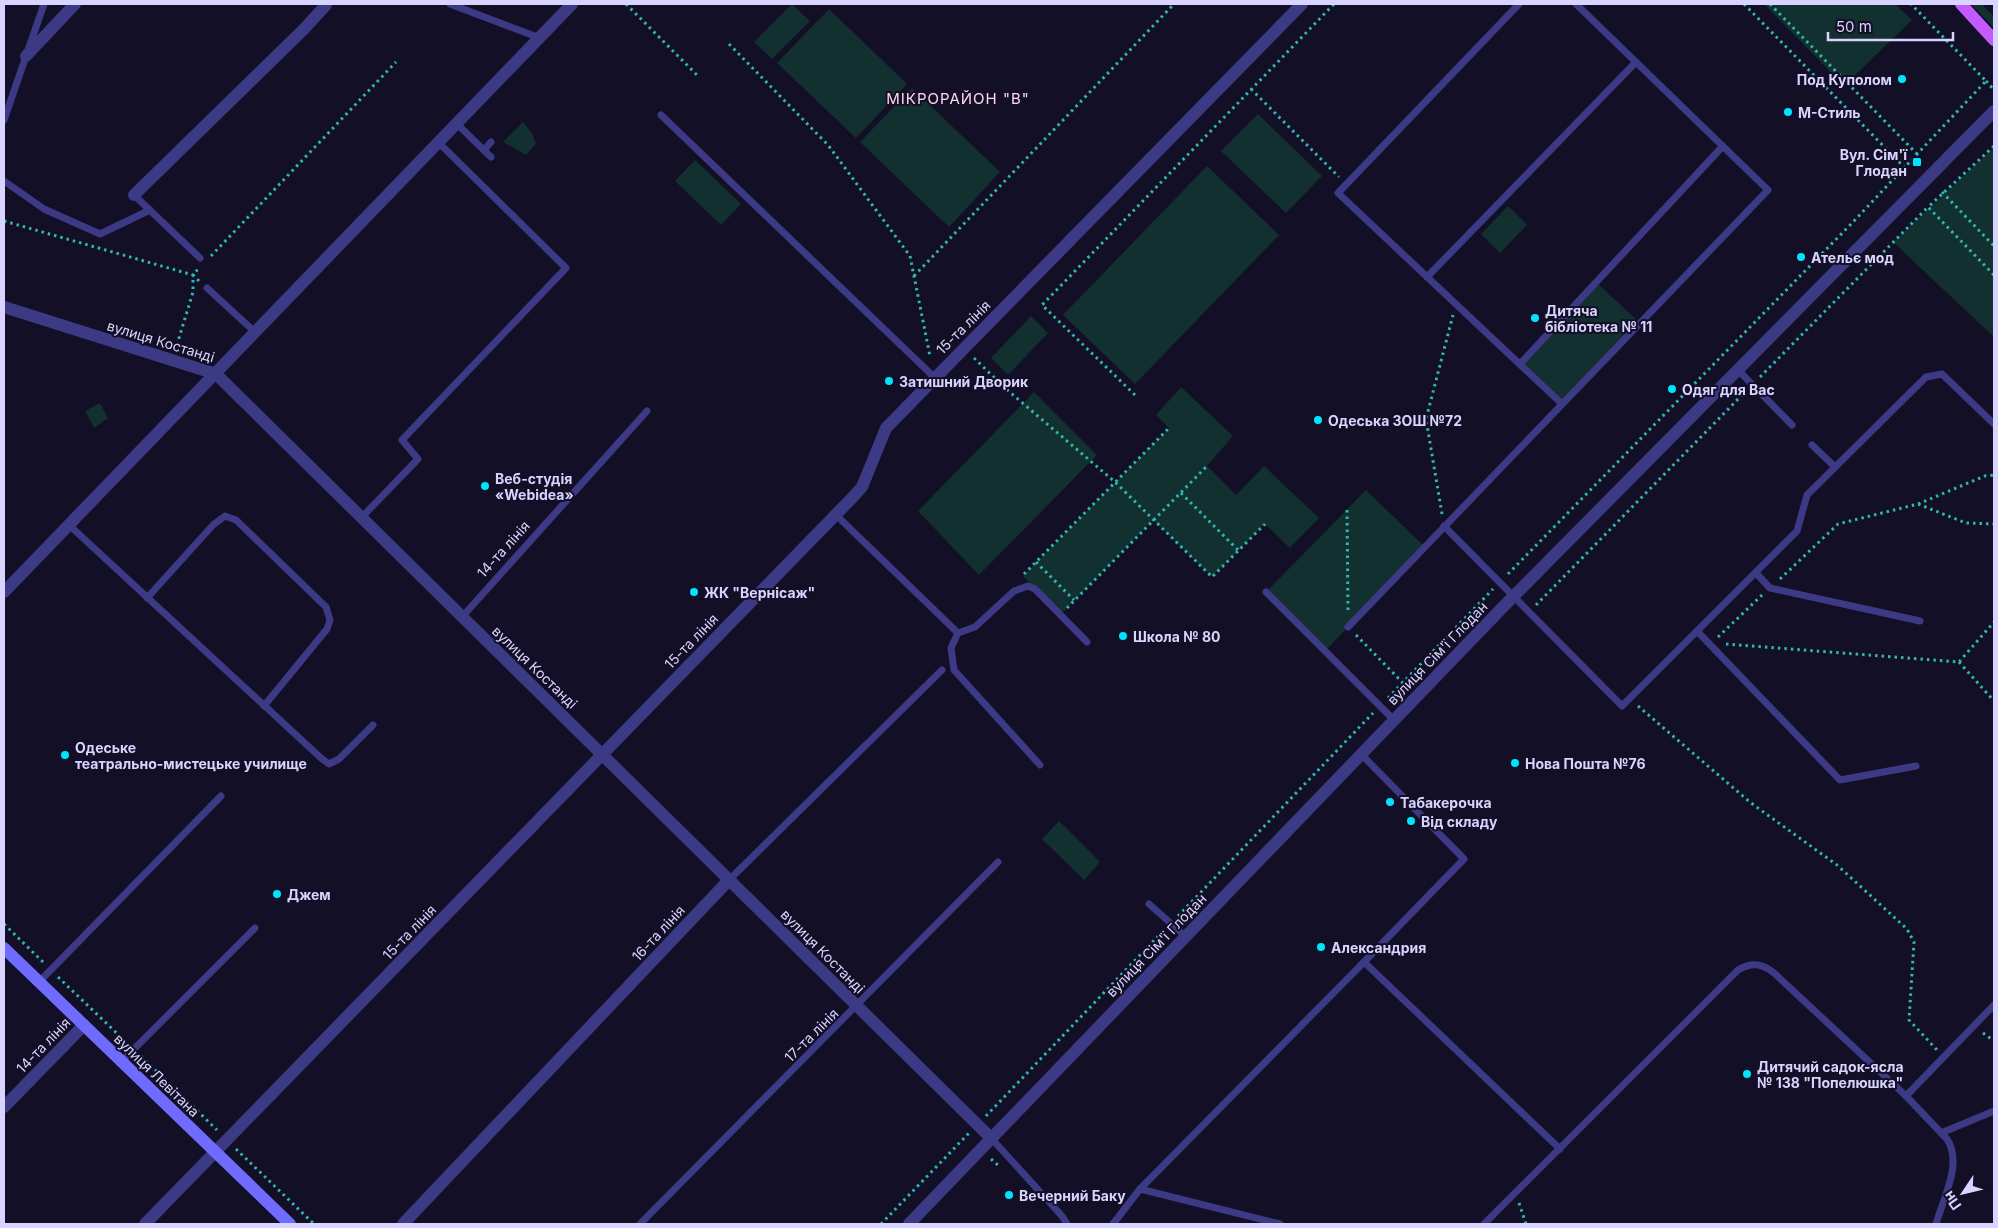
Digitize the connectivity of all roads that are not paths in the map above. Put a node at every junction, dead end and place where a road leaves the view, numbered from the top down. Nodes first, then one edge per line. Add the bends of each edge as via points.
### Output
1 (44, 4) edge
2 (76, 4) edge
3 (450, 4) edge
4 (572, 4) edge
5 (1302, 4) edge
6 (1519, 4) edge
7 (1576, 4) edge
8 (1961, 4) edge
9 (326, 5) edge
10 (540, 38) junction
11 (1994, 40) edge
12 (26, 56) junction
13 (1636, 62) junction
14 (1994, 110) edge
15 (661, 115) dead end
16 (4, 120) edge
17 (457, 124) junction
18 (491, 142) dead end
19 (439, 143) junction
20 (1723, 146) junction
21 (484, 150) junction
22 (491, 157) dead end
23 (4, 181) edge
24 (134, 195) joint
25 (150, 210) junction
26 (200, 258) dead end
27 (1427, 277) junction
28 (207, 288) road end
29 (4, 307) edge
30 (256, 332) junction
31 (1520, 364) junction
32 (1738, 370) junction
33 (216, 374) junction
34 (934, 377) junction
35 (1562, 404) junction
36 (647, 411) dead end
37 (1994, 424) edge
38 (1792, 425) dead end
39 (1812, 445) dead end
40 (1835, 467) junction
41 (836, 515) junction
42 (362, 517) junction
43 (69, 526) junction
44 (1444, 526) junction
45 (1756, 573) junction
46 (4, 592) edge
47 (1266, 592) dead end
48 (1514, 596) junction
49 (147, 598) junction
50 (462, 617) junction
51 (1920, 621) dead end
52 (1348, 627) road end
53 (1697, 631) junction
54 (958, 633) junction
55 (1086, 642) dead end
56 (942, 670) dead end
57 (264, 706) junction
58 (1394, 720) junction
59 (373, 725) dead end
60 (602, 754) junction
61 (1361, 754) junction
62 (1040, 765) dead end
63 (1916, 766) dead end
64 (221, 796) dead end
65 (998, 862) dead end
66 (729, 880) junction
67 (1149, 904) dead end
68 (255, 928) dead end
69 (1185, 936) junction
70 (4, 948) edge
71 (1364, 962) junction
72 (39, 982) junction
73 (1994, 1005) edge
74 (857, 1006) junction
75 (84, 1025) junction
76 (122, 1061) junction
77 (1906, 1096) junction
78 (4, 1108) edge
79 (1994, 1112) edge
80 (1941, 1133) junction
81 (991, 1138) junction
82 (1560, 1149) junction
83 (215, 1152) junction
84 (1140, 1189) junction
85 (145, 1224) edge
86 (290, 1224) edge
87 (403, 1224) edge
88 (640, 1224) edge
89 (910, 1224) edge
90 (1066, 1224) edge
91 (1113, 1224) edge
92 (1280, 1224) edge
93 (1484, 1224) edge
94 (1936, 1224) edge

1 - 12 lane
2 - 12 street
3 - 10 lane
4 - 10 street
5 - 34 street, 15-та лінія
6 - 27 lane via 1338,193
7 - 13 lane
8 - 11 main road
9 - 24 street
10 - 17 street
12 - 16 lane
13 - 20 lane
13 - 27 lane
14 - 32 street, вулиця Сім'ї Глодан
15 - 34 lane
17 - 19 street
17 - 21 lane
18 - 21 lane
19 - 30 street
19 - 42 lane via 566,268 402,440 418,460
20 - 31 lane
20 - 35 lane via 1768,190
21 - 22 lane
23 - 25 lane via 44,209 100,234
24 - 25 lane
25 - 26 lane
27 - 31 lane
28 - 30 lane
29 - 33 street, вулиця Костанді
30 - 33 street
31 - 35 lane
32 - 38 lane
32 - 48 street, вулиця Сім'ї Глодан
33 - 42 street, вулиця Костанді
33 - 43 street
34 - 41 street, 15-та лінія via 886,428 862,487
35 - 44 lane
36 - 50 lane, 14-та лінія
37 - 40 lane via 1942,374 1926,377
39 - 40 lane
40 - 45 lane via 1807,495 1797,531
41 - 54 lane
41 - 60 street, 15-та лінія
42 - 50 street, вулиця Костанді
43 - 46 street
43 - 49 lane
44 - 48 lane
44 - 52 lane
45 - 51 lane via 1770,588
45 - 53 lane
47 - 58 lane
48 - 53 lane via 1622,706
48 - 58 street, вулиця Сім'ї Глодан
49 - 57 lane
49 - 57 lane via 213,525 225,516 236,520 326,607 330,620 327,629
50 - 60 street, вулиця Костанді
53 - 63 lane via 1840,780
54 - 55 lane via 975,627 1014,591 1028,586 1035,589
54 - 62 lane via 951,648 954,670
56 - 66 lane, 16-та лінія
57 - 59 lane via 329,764 339,759
58 - 61 street, вулиця Сім'ї Глодан
60 - 66 street, вулиця Костанді
60 - 83 street, 15-та лінія
61 - 69 street, вулиця Сім'ї Глодан
61 - 71 lane via 1464,859
64 - 72 lane
65 - 74 lane, 17-та лінія
66 - 74 street, вулиця Костанді
66 - 87 street, 16-та лінія
67 - 69 lane
68 - 76 lane
69 - 81 street, вулиця Сім'ї Глодан
70 - 72 main road, вулиця Левітана
71 - 82 lane
71 - 84 lane
72 - 75 main road, вулиця Левітана
73 - 77 lane
74 - 81 street, вулиця Костанді
74 - 88 lane, 17-та лінія
75 - 76 main road, вулиця Левітана
75 - 78 street, 14-та лінія
76 - 83 main road, вулиця Левітана
77 - 80 lane
77 - 82 lane via 1774,973 1752,964 1738,970
79 - 80 lane
80 - 94 lane via 1951,1146 1954,1162
81 - 89 street, вулиця Сім'ї Глодан
81 - 90 lane
82 - 93 lane
83 - 85 street, 15-та лінія
83 - 86 main road, вулиця Левітана
84 - 91 lane
84 - 92 lane

